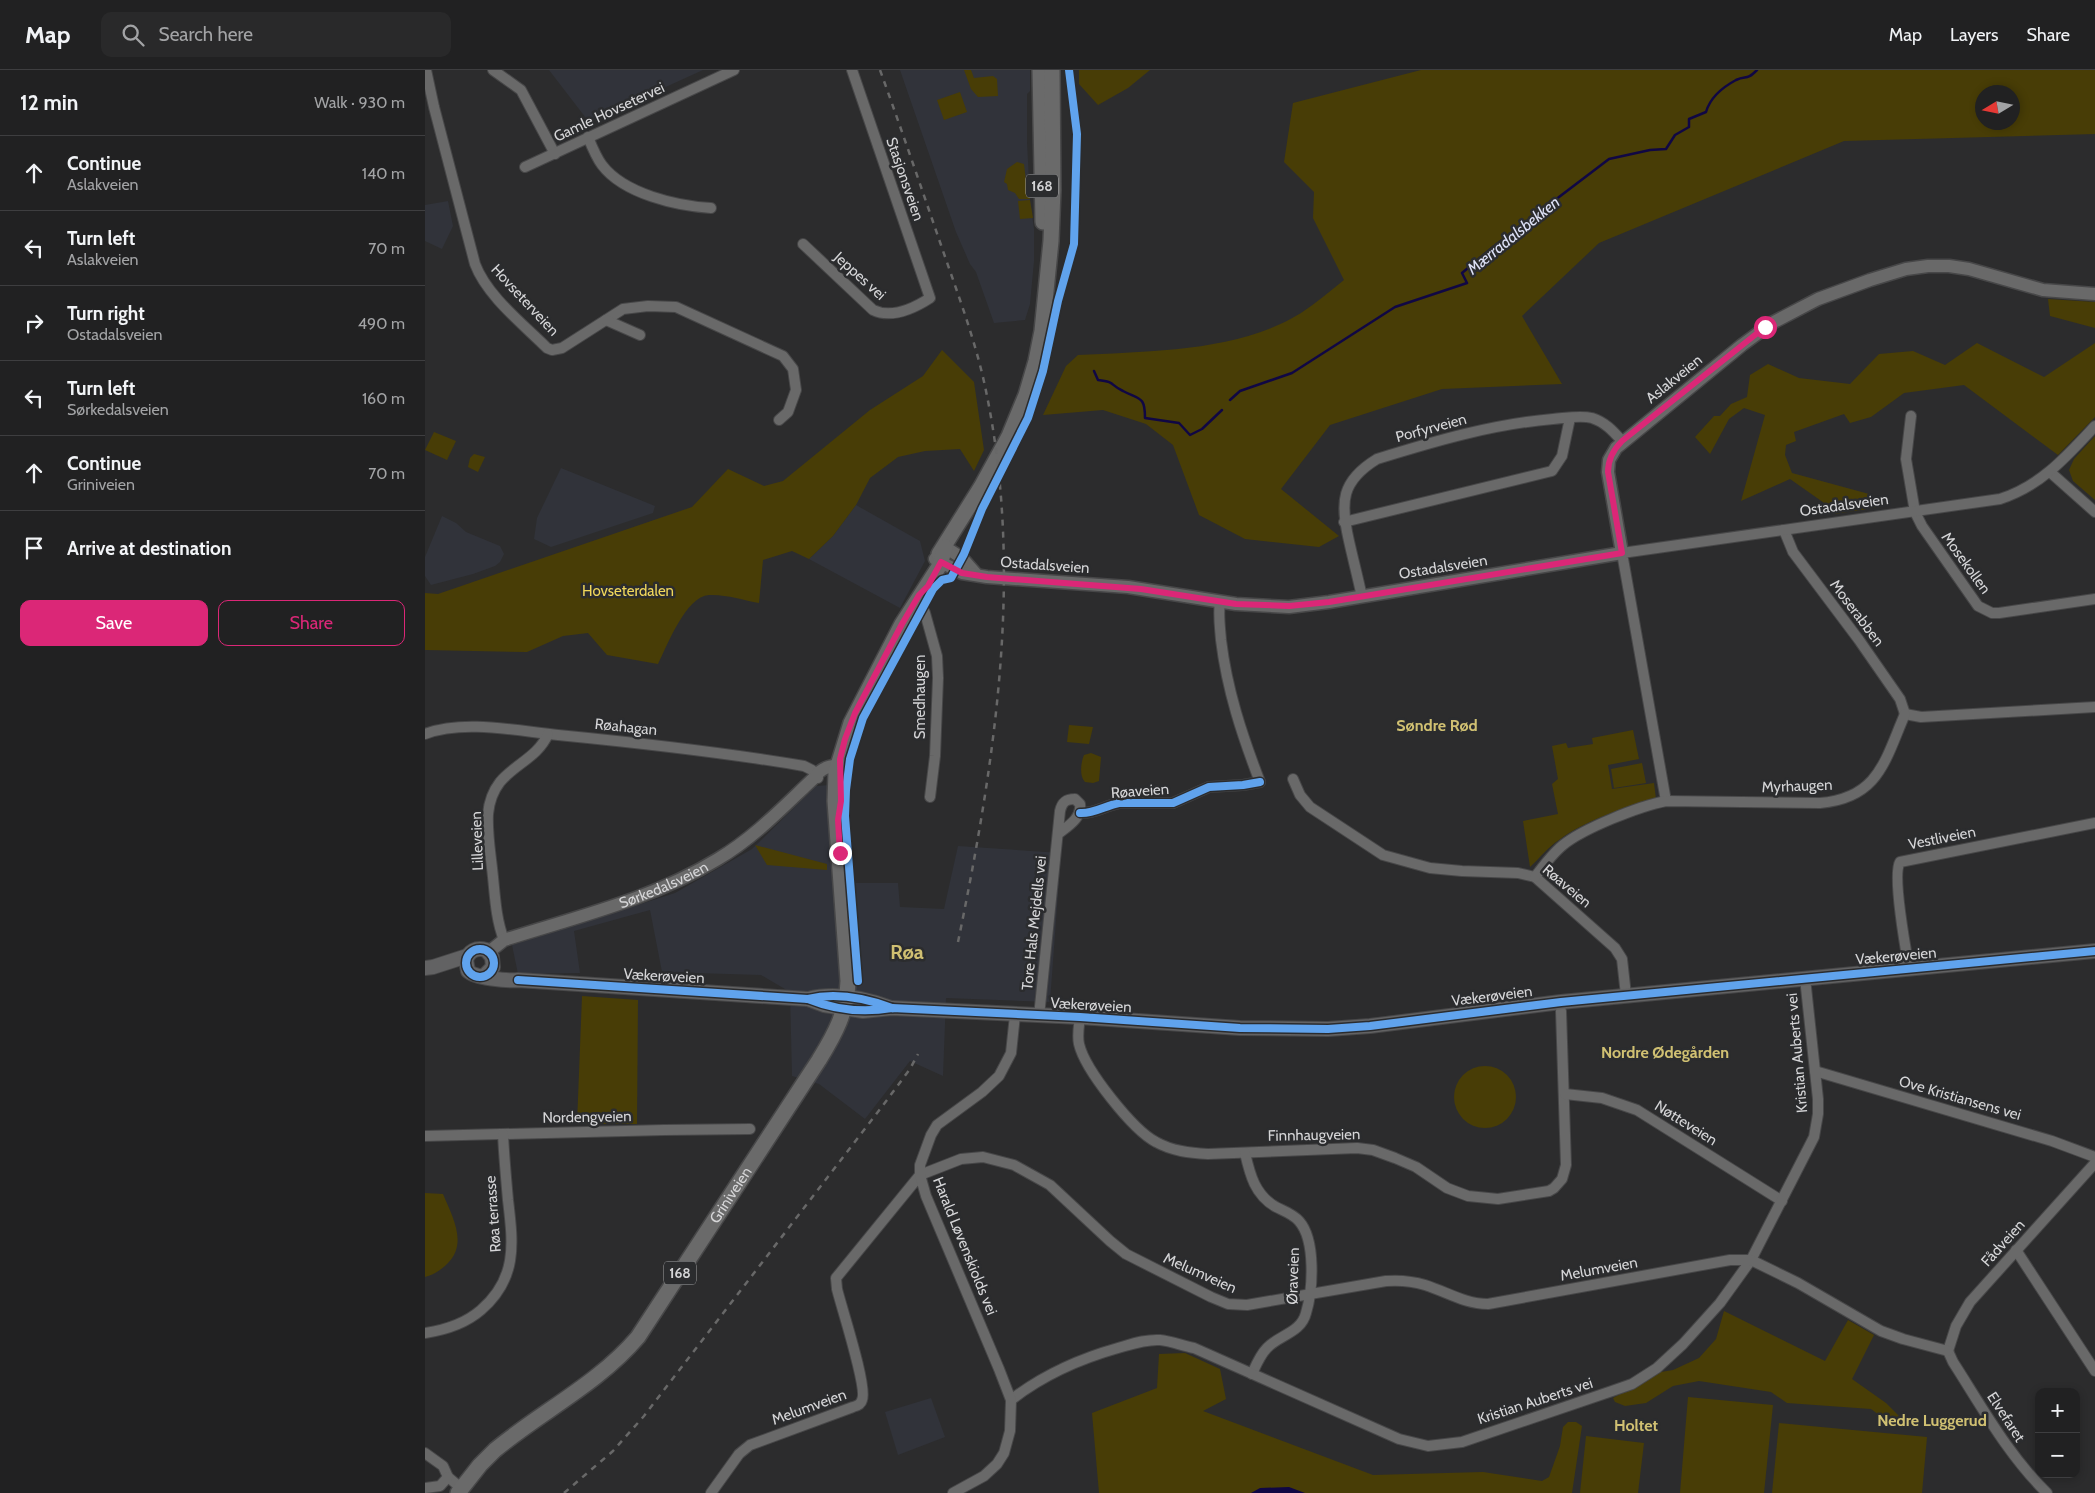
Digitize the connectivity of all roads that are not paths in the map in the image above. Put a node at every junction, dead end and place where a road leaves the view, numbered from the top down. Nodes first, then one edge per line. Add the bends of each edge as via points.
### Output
1 (426, 70) edge
2 (493, 70) edge
3 (734, 70) edge
4 (852, 70) edge
5 (1040, 70) edge
6 (1052, 70) edge
7 (588, 138) junction
8 (555, 154) junction
9 (525, 167) dead end
10 (711, 208) dead end
11 (803, 244) dead end
12 (2095, 294) edge
13 (930, 298) joint
14 (1045, 301) junction
15 (606, 320) junction
16 (640, 335) dead end
17 (1911, 416) dead end
18 (1570, 418) junction
19 (779, 420) dead end
20 (2095, 426) edge
21 (1622, 441) junction
22 (2050, 472) junction
23 (1915, 512) junction
24 (2095, 512) edge
25 (1344, 522) junction
26 (1784, 530) junction
27 (945, 547) junction
28 (1622, 553) junction
29 (938, 561) junction
30 (976, 574) junction
31 (1362, 597) junction
32 (917, 599) junction
33 (2095, 599) edge
34 (1220, 602) junction
35 (2095, 707) edge
36 (1905, 714) junction
37 (425, 734) edge
38 (548, 734) junction
39 (839, 769) junction
40 (816, 777) junction
41 (1293, 779) dead end
42 (930, 797) dead end
43 (1666, 801) junction
44 (1080, 813) junction
45 (2095, 823) edge
46 (1058, 834) junction
47 (1535, 877) junction
48 (504, 940) junction
49 (2095, 950) edge
50 (467, 956) junction
51 (491, 958) junction
52 (429, 968) edge
53 (1909, 968) junction
54 (468, 971) junction
55 (484, 976) junction
56 (1805, 978) junction
57 (518, 980) junction
58 (1626, 995) junction
59 (846, 1003) junction
60 (1561, 1011) dead end
61 (1015, 1015) junction
62 (1039, 1016) junction
63 (1080, 1017) junction
64 (1815, 1071) junction
65 (1565, 1094) junction
66 (750, 1129) dead end
67 (503, 1134) junction
68 (425, 1136) edge
69 (1245, 1152) junction
70 (2095, 1157) edge
71 (2095, 1163) edge
72 (920, 1175) junction
73 (1782, 1201) junction
74 (2016, 1250) junction
75 (1751, 1260) junction
76 (1309, 1294) junction
77 (425, 1333) edge
78 (1948, 1351) junction
79 (2095, 1371) edge
80 (1252, 1374) junction
81 (1011, 1400) junction
82 (425, 1453) edge
83 (447, 1478) junction
84 (425, 1488) edge
85 (459, 1491) edge
86 (711, 1493) edge
87 (953, 1493) edge
88 (2047, 1493) edge

1 - 15 street, Hovseterveien via 462,217 482,280 552,350 561,348
2 - 8 street via 521,90
3 - 7 street, Gamle Hovsetervei
4 - 13 street, Stasjonsveien
5 - 14 main road, 168
6 - 14 main road, 168 via 1053,190
7 - 8 street, Gamle Hovsetervei
7 - 10 street via 601,164 623,183 669,202
8 - 9 street, Gamle Hovsetervei
11 - 13 street, Jeppes vei via 873,310 894,314
12 - 21 street, Aslakveien via 2043,290 1949,266 1917,267 1876,278 1818,299 1772,323
14 - 27 main road, 168 via 1036,361 1016,421
15 - 16 street
15 - 19 street, Hovseterveien via 623,309 676,307 783,356 793,369 795,390 788,412
17 - 23 street via 1906,459
18 - 21 street, Porfyrveien via 1586,417 1600,421
18 - 25 street via 1562,456 1553,470
18 - 25 street, Porfyrveien via 1518,423 1457,435 1377,459 1359,472 1348,486 1343,502
20 - 22 street, Ostadalsveien
21 - 28 street, Aslakveien via 1613,451 1608,466
22 - 23 street, Ostadalsveien via 2030,486 1999,498
22 - 24 street
23 - 26 street, Ostadalsveien
23 - 33 street, Mosekollen via 1972,599 1985,610 1999,613
25 - 31 street, Porfyrveien
26 - 28 street, Ostadalsveien
26 - 36 street, Moserabben via 1793,552 1859,640 1900,700
27 - 29 main road, 168
27 - 30 street via 962,558
28 - 31 street, Ostadalsveien
28 - 43 street, Aslakveien
29 - 30 street, Ostadalsveien via 962,573
29 - 32 main road, 168 via 928,586
30 - 34 street, Ostadalsveien via 992,578 1141,589
31 - 34 street, Ostadalsveien via 1289,606
32 - 39 main road, 168 via 855,713
32 - 42 street, Smedhaugen via 925,613 937,656 938,706
34 - 44 street, Røaveien via 1219,622 1229,688 1260,782 1209,787 1177,802 1110,805 1090,814
35 - 36 street via 1921,717
36 - 43 street, Myrhaugen via 1877,777 1863,789 1840,800 1810,803
37 - 38 street, Røahagan via 443,729 490,728
38 - 40 street, Røahagan via 742,755 804,766
38 - 48 street, Lilleveien via 537,751 498,784 490,802 488,833 497,912
39 - 40 street, Sørkedalsveien via 823,769
39 - 59 main road, Griniveien / 168 via 838,820 847,956
40 - 48 street, Sørkedalsveien via 765,826 699,870 652,892
41 - 47 street, Røaveien via 1299,795 1310,807 1383,855 1430,868 1518,872
43 - 47 street, Myrhaugen via 1639,808 1581,834 1564,844
44 - 46 street
44 - 46 street, Tore Hals Mejdells vei via 1080,804 1075,799 1064,802
45 - 53 street, Vestliveien via 1900,862 1897,868 1900,906
46 - 62 street, Tore Hals Mejdells vei
47 - 58 street, Røaveien via 1615,948 1621,959
48 - 51 street, Sørkedalsveien
49 - 53 main road, Vækerøveien
50 - 51 main road via 475,949 482,949
50 - 52 main road
50 - 54 main road via 465,964
51 - 55 main road via 491,971
51 - 57 main road
52 - 54 main road
53 - 56 main road, Vækerøveien
54 - 55 main road via 475,976
55 - 57 main road, Vækerøveien
56 - 58 main road, Vækerøveien
56 - 64 street, Kristian Auberts vei
57 - 59 main road, Vækerøveien via 808,999 822,996
58 - 63 main road, Vækerøveien via 1370,1026 1309,1030
59 - 61 main road, Vækerøveien via 864,998 892,1008
59 - 85 main road, Griniveien / 168 via 839,1024 819,1060 638,1337 623,1355 594,1379 495,1450
60 - 65 street, Finnhaugveien
61 - 62 main road, Vækerøveien
61 - 72 street, Harald Løvenskiolds vei via 1011,1053 1006,1065 982,1092 937,1126 923,1157
62 - 63 main road, Vækerøveien
63 - 69 street, Finnhaugveien via 1078,1037 1083,1056 1143,1134 1189,1153
64 - 70 street, Ove Kristiansens vei via 2052,1141
64 - 73 street, Kristian Auberts vei via 1818,1114 1814,1137
65 - 69 street, Finnhaugveien via 1565,1172 1558,1184 1543,1192 1498,1199 1468,1196 1447,1188 1416,1167 1373,1150 1333,1148
65 - 73 street, Nøtteveien via 1602,1098 1637,1110
66 - 67 street, Nordengveien
67 - 68 street, Nordengveien
67 - 77 street, Røa terrasse via 513,1242 509,1269 491,1302 477,1313 445,1329
69 - 76 street, Øraveien via 1256,1188 1273,1205 1293,1215 1305,1229 1311,1255
71 - 74 street, Fådveien
72 - 76 street, Melumveien via 968,1157 1014,1165 1050,1185 1126,1254 1211,1297 1228,1304 1247,1305
72 - 81 street, Harald Løvenskiolds vei
72 - 86 street, Melumveien via 836,1278 861,1378 863,1400 853,1407 745,1449
73 - 75 street, Kristian Auberts vei
74 - 78 street, Fådveien via 1970,1302 1960,1317
74 - 79 street
75 - 76 street, Melumveien via 1730,1260 1488,1304 1467,1302 1425,1285 1400,1280
75 - 78 street, Melumveien via 1881,1331
75 - 80 street, Kristian Auberts vei via 1720,1303 1671,1356 1646,1376 1606,1394 1462,1442 1427,1446 1399,1439
76 - 80 street, Øraveien via 1306,1315 1300,1324 1268,1347
78 - 88 street, Elvefaret via 2009,1449
80 - 81 street, Kristian Auberts vei via 1194,1348 1160,1340 1139,1342 1056,1370
81 - 87 street, Harald Løvenskiolds vei via 1011,1431 1004,1453 984,1476
82 - 83 street via 443,1466
83 - 84 street via 440,1486
83 - 85 street

